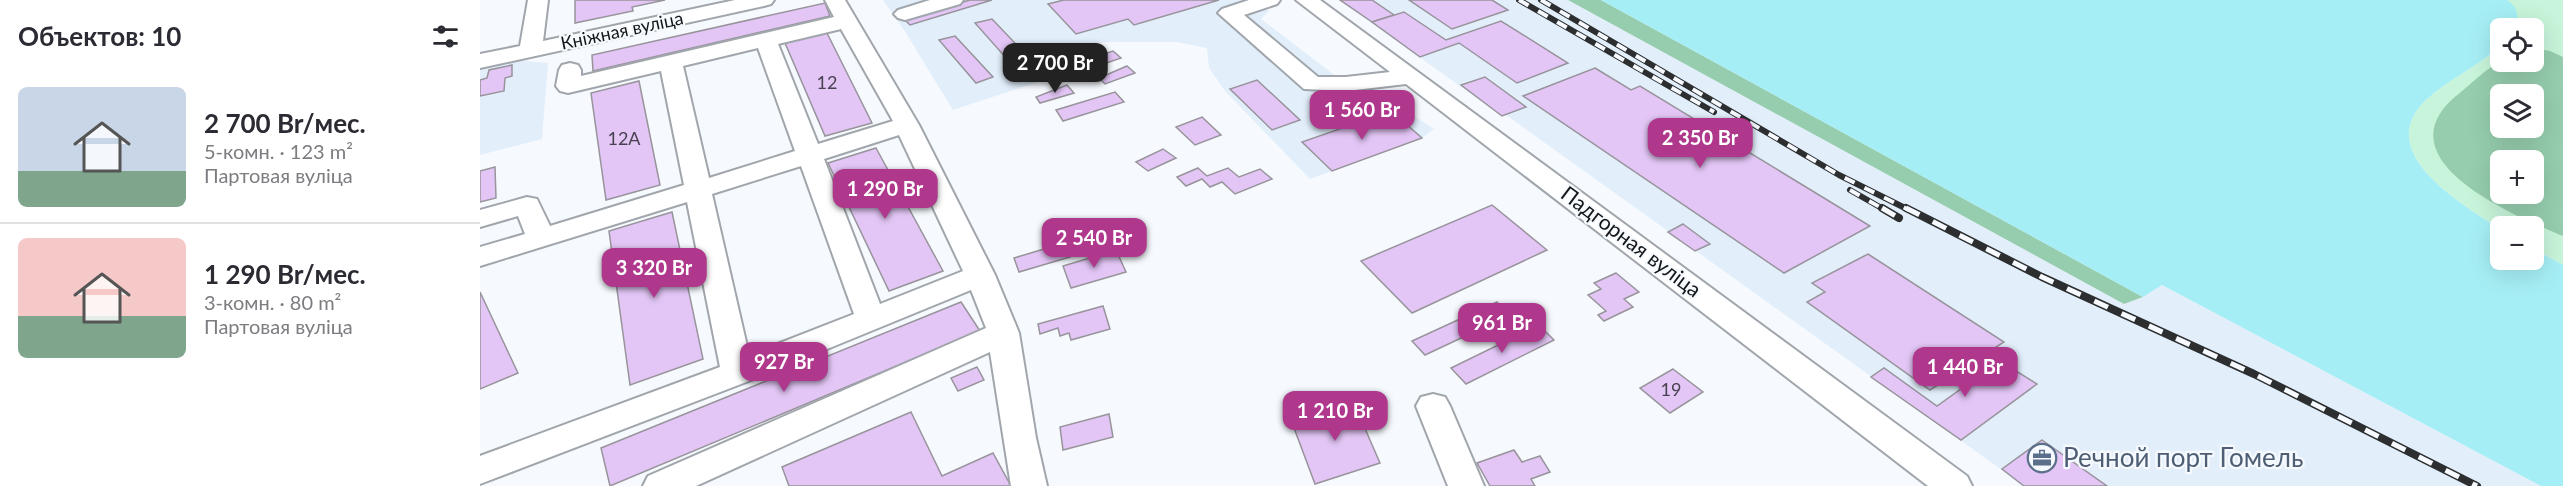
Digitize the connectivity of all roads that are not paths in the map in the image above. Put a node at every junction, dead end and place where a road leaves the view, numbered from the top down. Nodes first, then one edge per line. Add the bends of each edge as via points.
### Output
1 (538, 0) edge
2 (764, 0) edge
3 (953, 0) edge
4 (1270, 0) edge
5 (1306, 0) edge
6 (841, 10) edge
7 (905, 14) dead end
8 (766, 40) junction
9 (530, 51) junction
10 (480, 62) edge
11 (670, 62) junction
12 (570, 70) dead end
13 (1409, 77) junction
14 (907, 125) junction
15 (808, 155) junction
16 (697, 190) junction
17 (480, 219) edge
18 (541, 238) junction
19 (480, 257) edge
20 (980, 275) junction
21 (871, 320) junction
22 (1003, 333) junction
23 (737, 373) junction
24 (1433, 406) dead end
25 (480, 470) edge
26 (661, 486) edge
27 (1029, 486) edge
28 (1466, 486) edge
29 (1954, 486) edge

1 - 9 street
2 - 9 street, Кніжная вуліца
3 - 7 street
4 - 13 street via 1229,13 1312,84
5 - 13 street, Падгорная вуліца
6 - 8 street
6 - 14 street
8 - 11 street
8 - 15 street
9 - 10 street, Кніжная вуліца
11 - 12 street via 568,86
11 - 16 street
13 - 29 street, Падгорная вуліца
14 - 15 street
14 - 20 street
15 - 16 street
15 - 21 street
16 - 18 street
16 - 23 street
17 - 18 street via 527,205
18 - 19 street
20 - 21 street
20 - 22 street
21 - 23 street
22 - 26 street
22 - 27 street
23 - 25 street
24 - 28 street

